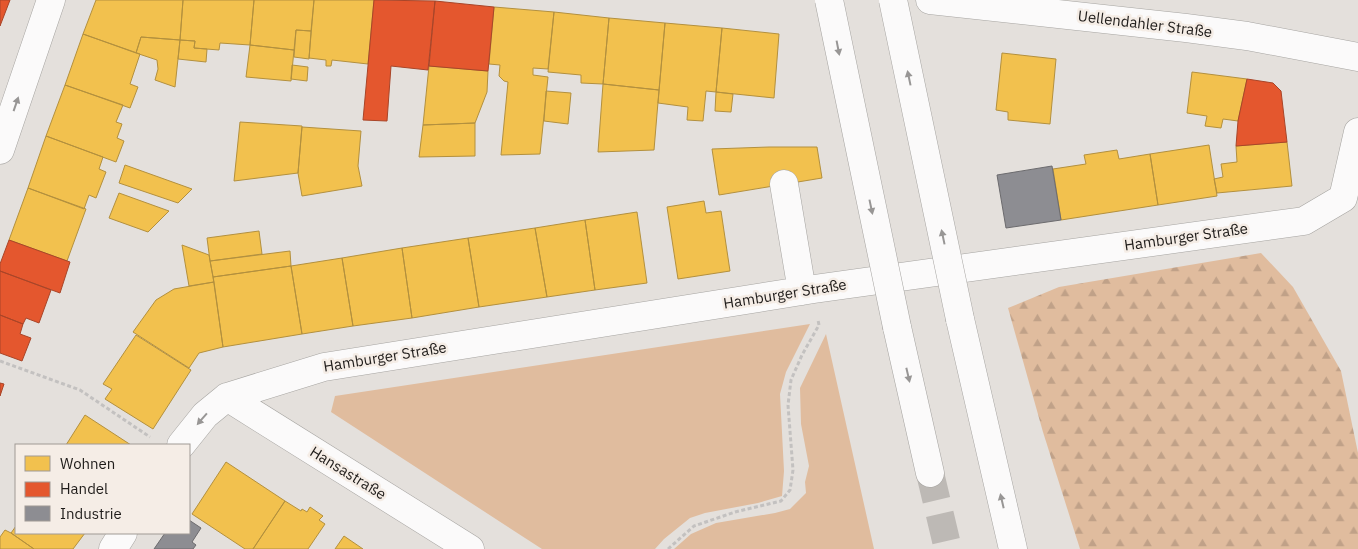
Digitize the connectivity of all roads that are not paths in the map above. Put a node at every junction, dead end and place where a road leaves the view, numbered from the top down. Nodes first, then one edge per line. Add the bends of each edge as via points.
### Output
1 (51, 0) edge
2 (828, 0) edge
3 (893, 0) edge
4 (930, 0) edge
5 (1358, 57) edge
6 (1358, 132) edge
7 (0, 150) edge
8 (784, 184) dead end
9 (802, 291) junction
10 (227, 397) junction
11 (182, 444) edge
12 (930, 473) tunnel mouth
13 (122, 534) edge
14 (113, 549) edge
15 (470, 549) edge
16 (1013, 549) edge

7 -> 1 main road
2 -> 12 main road, bridge
16 -> 3 main road, bridge via 960,319
4 - 5 main road, Uellendahler Straße via 1247,36
6 - 9 main road, Hamburger Straße via 1343,198 1304,221
8 - 9 main road
9 - 10 main road, Hamburger Straße via 324,366
10 -> 11 main road, Hamburger Straße via 205,415
10 - 15 main road, Hansastraße
13 - 14 main road

